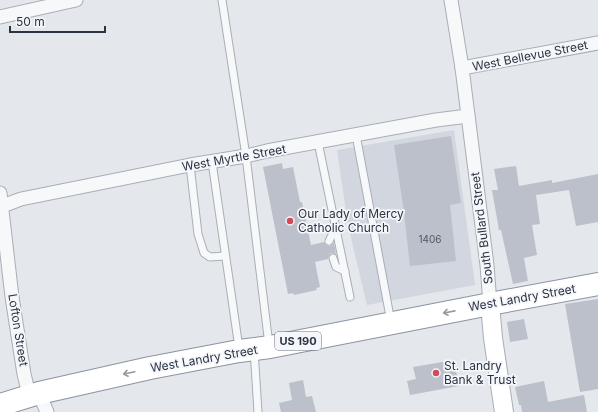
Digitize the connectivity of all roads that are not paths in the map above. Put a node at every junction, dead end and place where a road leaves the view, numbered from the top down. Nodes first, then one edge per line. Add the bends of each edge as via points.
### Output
1 (76, 0) edge
2 (222, 0) edge
3 (451, 0) edge
4 (0, 17) edge
5 (598, 43) edge
6 (462, 68) junction
7 (468, 116) junction
8 (356, 135) junction
9 (318, 142) junction
10 (246, 156) junction
11 (212, 162) junction
12 (190, 166) junction
13 (1, 202) edge
14 (336, 230) junction
15 (329, 241) dead end
16 (225, 256) junction
17 (332, 258) dead end
18 (345, 271) junction
19 (598, 284) edge
20 (350, 297) dead end
21 (490, 304) junction
22 (392, 323) junction
23 (254, 349) junction
24 (38, 400) edge
25 (0, 405) edge
26 (258, 412) edge
27 (504, 412) edge

1 - 4 street
2 - 10 lane
3 - 6 street, South Bullard Street
5 - 6 street, West Bellevue Street
6 - 7 street, South Bullard Street
7 - 8 street, West Myrtle Street
7 - 21 street, South Bullard Street
8 - 9 street, West Myrtle Street
8 - 22 lane
9 - 10 street, West Myrtle Street
9 - 14 lane
10 - 11 street, West Myrtle Street
10 - 23 lane
11 - 12 street, West Myrtle Street
11 - 16 lane
12 - 13 street, West Myrtle Street
12 - 16 lane via 198,234 204,253 210,256
13 - 24 street, Lofton Street via 24,374
14 - 15 lane
14 - 18 lane
16 - 23 lane
17 - 18 lane via 336,266
18 - 20 lane
19 - 21 highway, West Landry Street / US 190
21 -> 22 highway, West Landry Street / US 190
21 - 27 main road, South Bullard Street via 492,338
22 - 23 highway, West Landry Street / US 190
23 -> 24 highway, West Landry Street / US 190 via 143,370
23 - 26 lane
24 - 25 highway, West Landry Street / US 190

